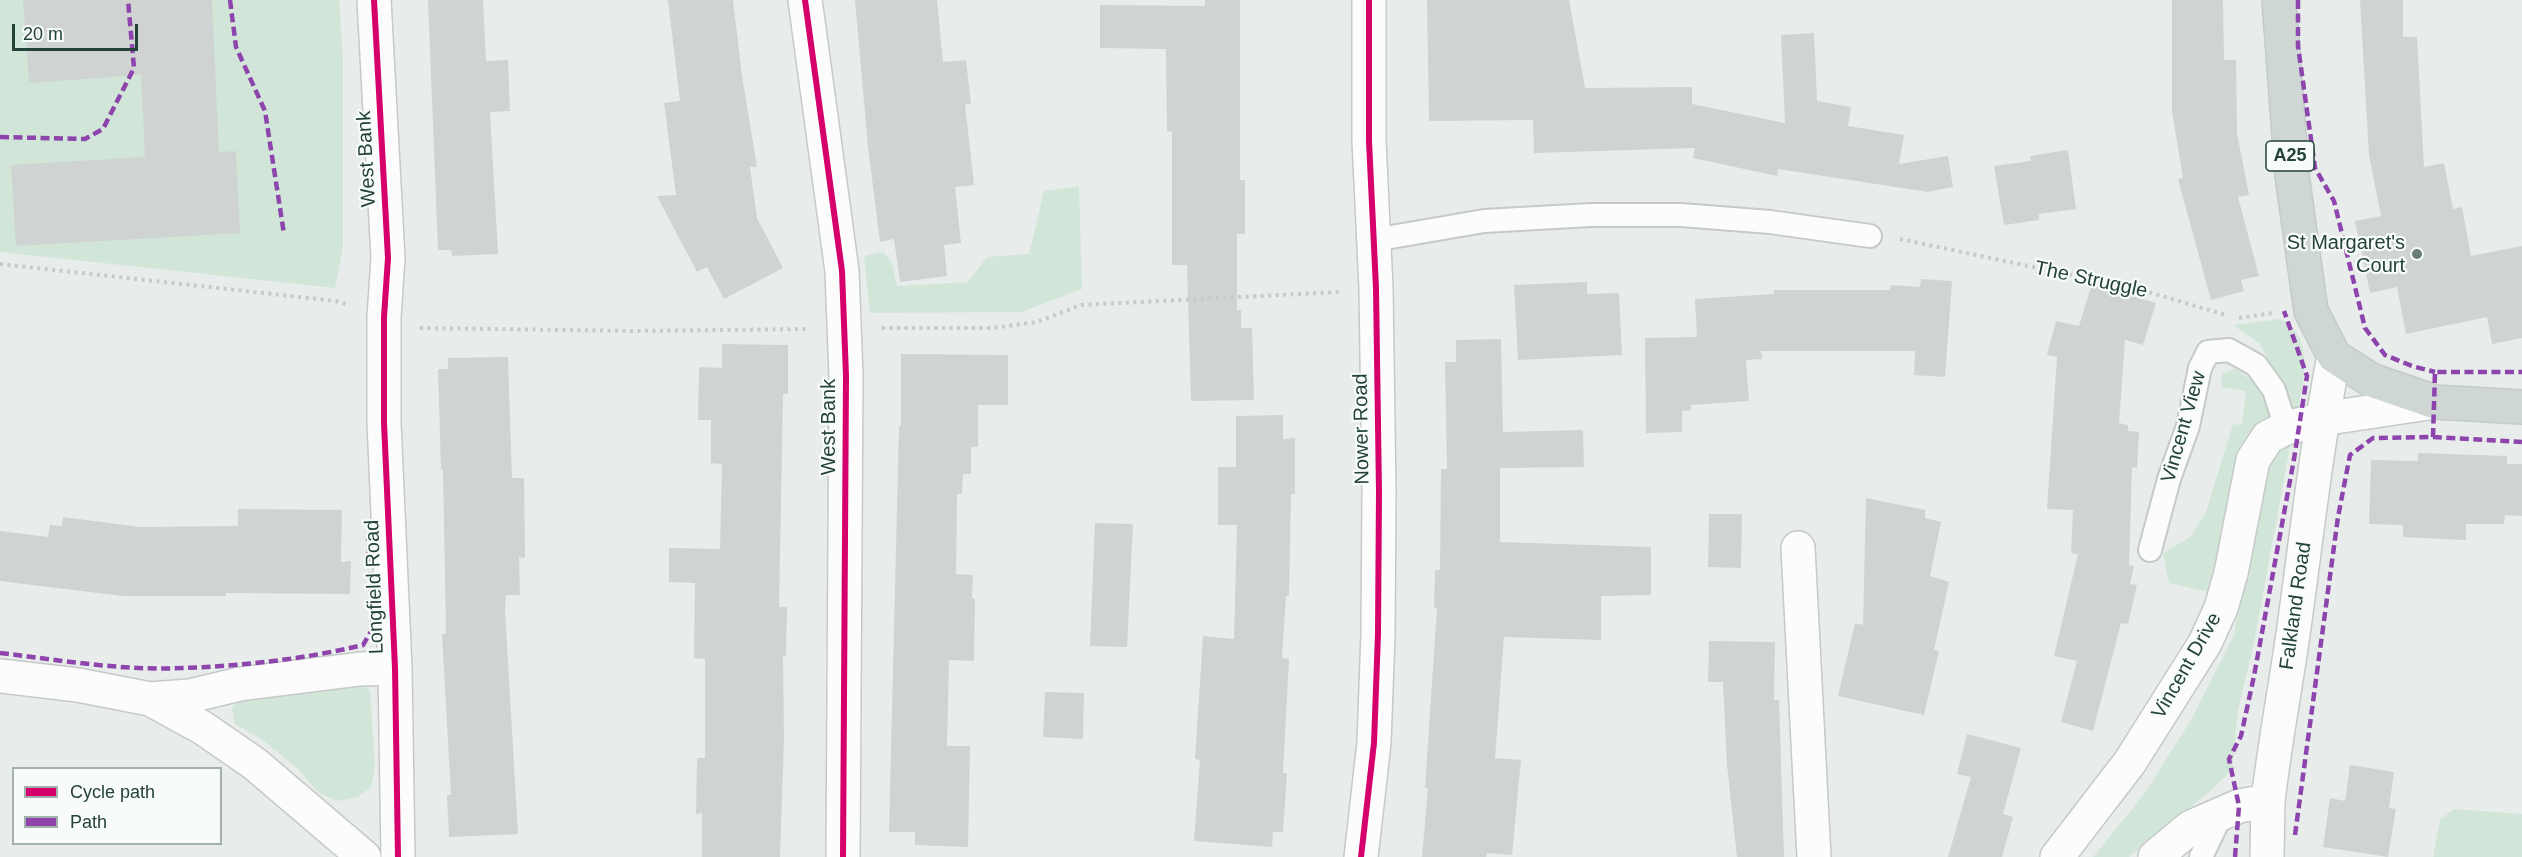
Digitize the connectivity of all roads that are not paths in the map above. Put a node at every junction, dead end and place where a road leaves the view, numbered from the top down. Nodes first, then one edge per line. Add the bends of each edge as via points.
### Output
1 (374, 0) edge
2 (805, 0) edge
3 (1369, 0) edge
4 (2278, 0) edge
5 (1870, 236) road end
6 (1374, 240) junction
7 (384, 317) joint
8 (2334, 357) junction
9 (2435, 402) junction
10 (2522, 407) edge
11 (2322, 419) junction
12 (2286, 428) junction
13 (1798, 549) dead end
14 (2150, 550) dead end
15 (395, 668) junction
16 (0, 676) edge
17 (150, 699) junction
18 (2268, 801) junction
19 (2222, 813) junction
20 (364, 857) edge
21 (398, 857) edge
22 (843, 857) edge
23 (1361, 857) edge
24 (1814, 857) edge
25 (2057, 857) edge
26 (2155, 857) edge
27 (2201, 857) edge
28 (2267, 857) edge

1 - 7 street, West Bank via 388,258
2 - 22 street, West Bank via 842,272 846,387
3 - 6 street, Nower Road
4 - 8 main road, A25 via 2292,175 2311,312
5 - 6 lane via 1681,215 1591,215 1484,221
6 - 23 street, Nower Road via 1378,634 1374,743
7 - 15 street, Longfield Road via 384,423
8 - 9 main road via 2371,380
8 - 11 street, Falkland Road
9 - 10 main road
9 - 11 street, Vincent Drive
11 - 12 street, Vincent Drive
11 - 18 street, Falkland Road
12 - 14 lane, Vincent View via 2274,390 2256,365 2229,350 2208,352 2200,368 2188,426
12 - 25 street, Vincent Drive via 2268,437 2253,460 2231,573 2205,643 2130,762
13 - 24 street
15 - 17 street, Longfield Road via 240,684 190,696
15 - 21 street, Longfield Road
16 - 17 street, Longfield Road
17 - 20 street, Longfield Road via 203,728 255,764
18 - 19 street
18 - 28 street, Falkland Road
19 - 26 street via 2191,827
19 - 27 lane

